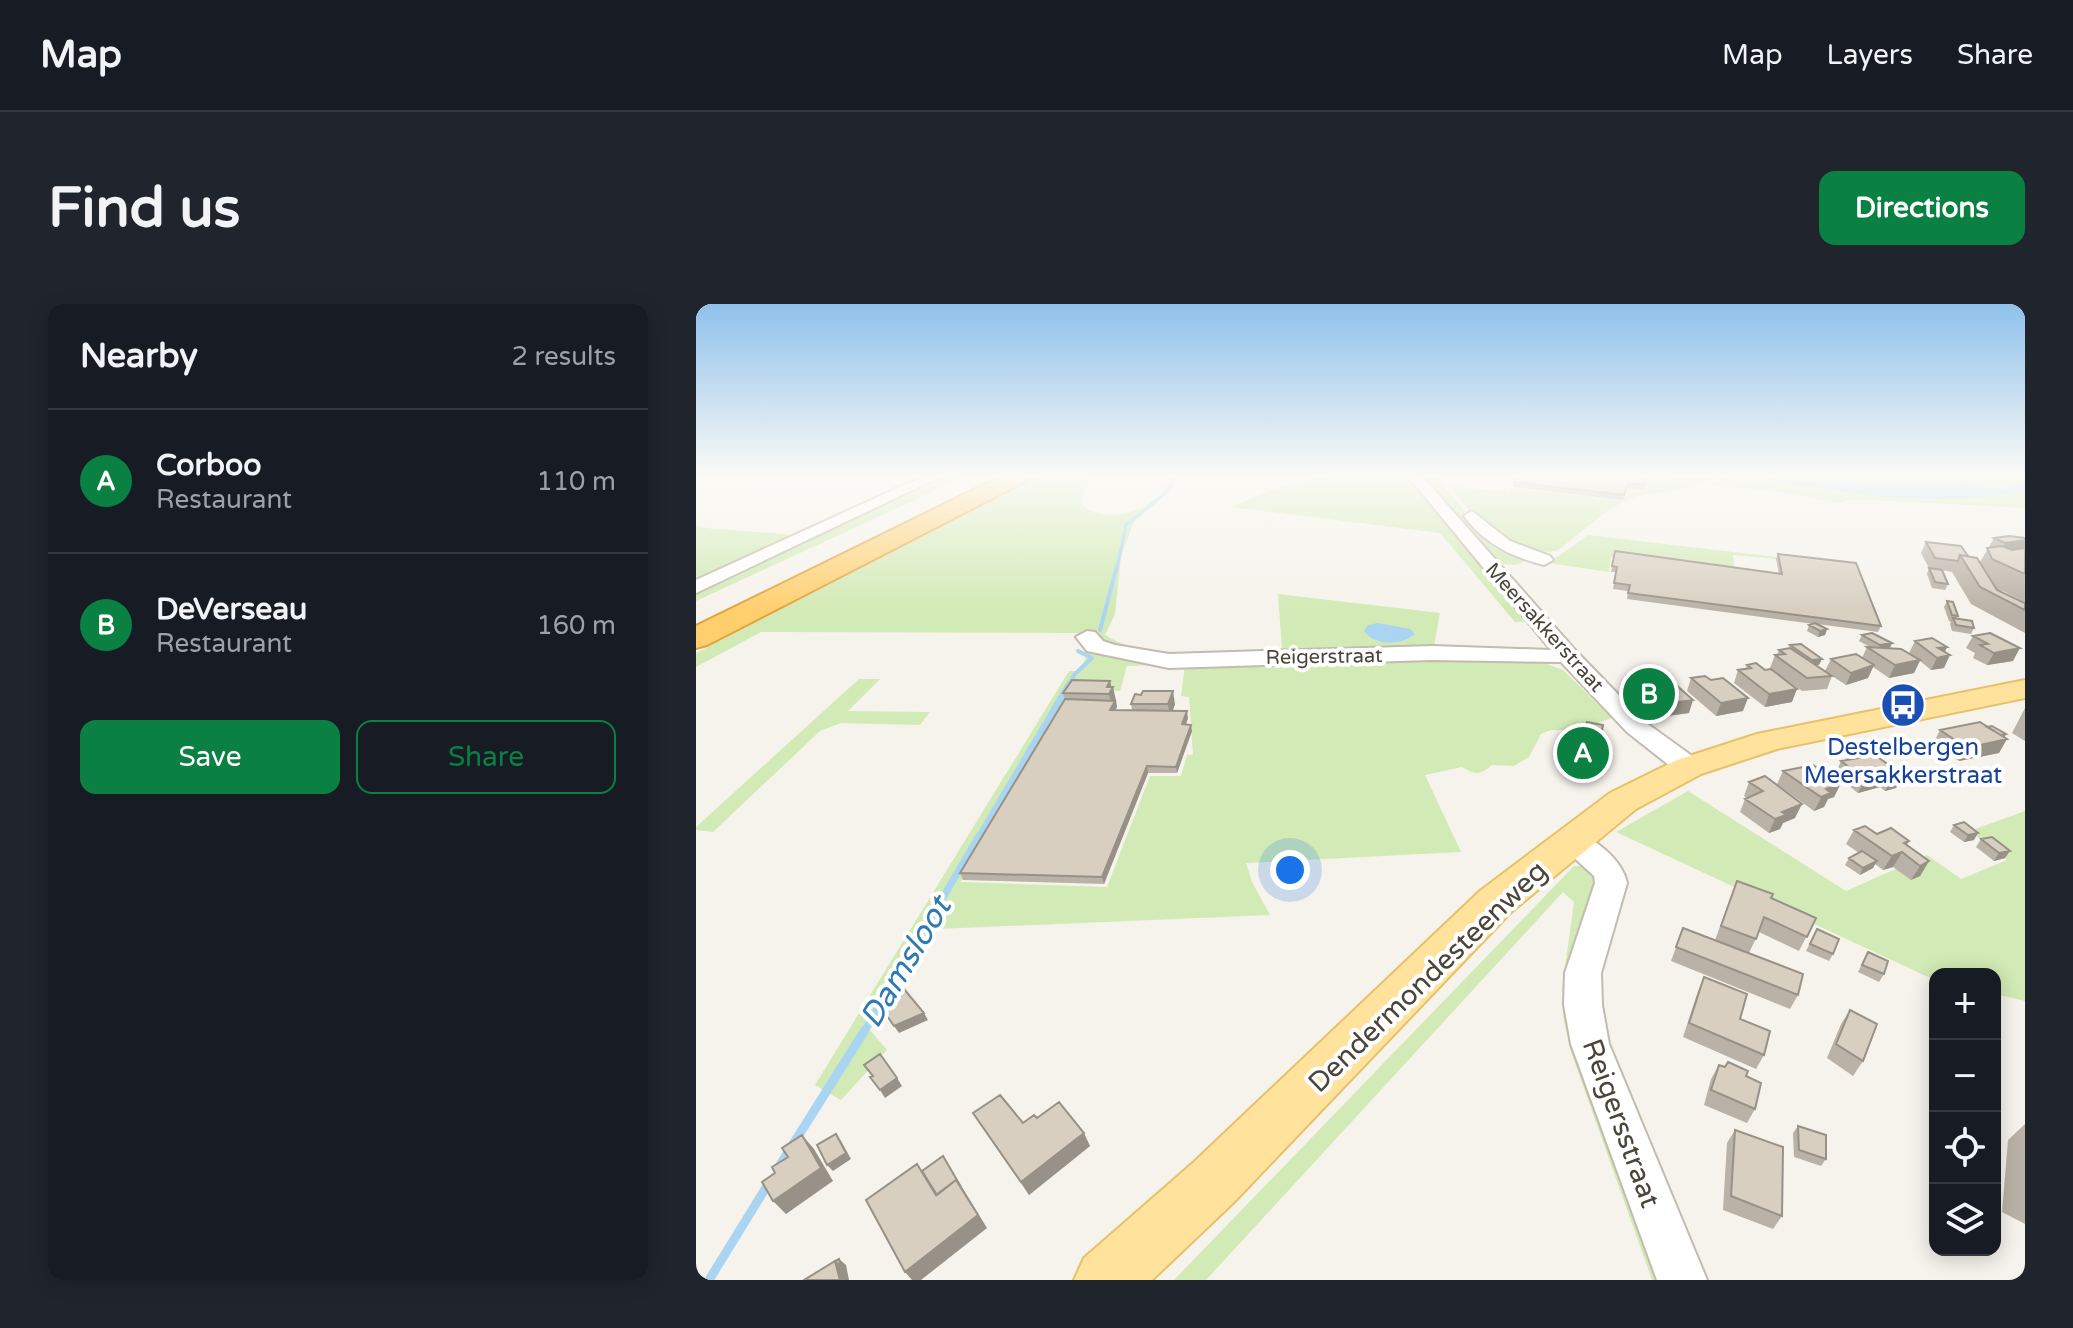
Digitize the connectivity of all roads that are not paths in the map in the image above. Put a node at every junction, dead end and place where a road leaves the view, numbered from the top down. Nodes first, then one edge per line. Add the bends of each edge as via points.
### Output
1 (839, 521) edge
2 (886, 521) edge
3 (929, 521) edge
4 (1452, 521) edge
5 (1475, 521) edge
6 (1562, 551) dead end
7 (1544, 560) junction
8 (1494, 570) junction
9 (696, 587) edge
10 (696, 611) edge
11 (1087, 637) dead end
12 (696, 638) edge
13 (1567, 655) junction
14 (2025, 689) edge
15 (1689, 767) junction
16 (1571, 841) junction
17 (1106, 1280) edge
18 (1682, 1280) edge

1 - 9 street
2 - 10 highway
3 - 12 highway
4 - 8 street, Meersakkerstraat
5 - 7 street via 1490,539
6 - 7 street
7 - 8 street
8 - 13 street, Meersakkerstraat
11 - 13 street, Reigerstraat via 1112,651 1169,661 1416,653
13 - 15 street, Meersakkerstraat via 1636,727
14 - 15 main road, Dendermondesteenweg via 1769,741
15 - 16 main road, Dendermondesteenweg via 1623,801
16 - 17 main road, Dendermondesteenweg via 1495,902 1225,1171
16 - 18 street, Reigersstraat via 1609,871 1611,883 1583,973 1590,1044

